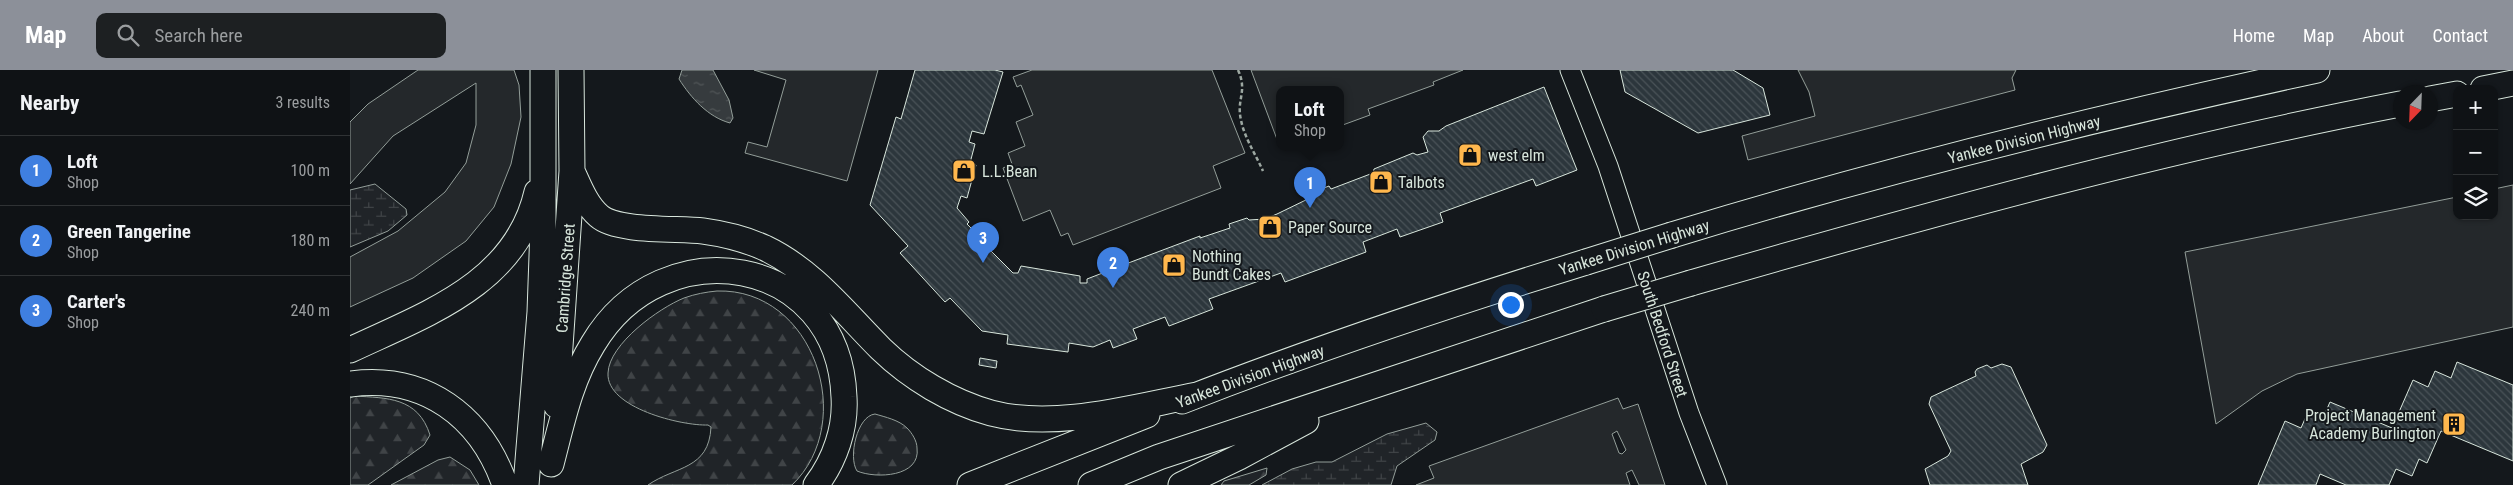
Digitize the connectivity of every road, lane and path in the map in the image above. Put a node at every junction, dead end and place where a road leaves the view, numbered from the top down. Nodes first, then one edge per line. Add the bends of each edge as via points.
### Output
1 (543, 70) edge
2 (571, 70) edge
3 (1238, 70) edge
4 (1570, 70) edge
5 (2317, 70) edge
6 (2513, 83) edge
7 (2498, 86) edge
8 (2453, 95) edge
9 (2438, 98) edge
10 (2393, 105) edge
11 (544, 156) junction
12 (1263, 171) dead end
13 (572, 172) junction
14 (350, 350) edge
15 (1399, 377) junction
16 (350, 384) edge
17 (1197, 395) junction
18 (550, 475) edge
19 (505, 485) edge
20 (526, 485) edge
21 (816, 485) edge
22 (970, 485) edge
23 (1091, 485) edge
24 (1181, 485) edge
25 (1717, 485) edge

1 - 11 highway, Cambridge Street
2 - 13 highway, Cambridge Street
3 - 12 path via 1244,83 1241,120
4 - 25 main road, South Bedford Street via 1608,166 1689,413
5 - 17 highway, Yankee Division Highway, bridge via 2008,142 1672,235 1485,293
6 - 7 highway
8 - 9 highway
10 - 15 highway, bridge via 2094,172 1888,226 1604,309
11 - 14 highway via 528,222 494,269 472,289 442,306
11 - 20 highway, Cambridge Street via 540,312
13 - 17 highway via 593,209 608,222 734,236 781,256 839,303 880,348 918,379 973,408 1013,417 1054,420
13 - 18 highway, Cambridge Street
15 - 23 highway via 1159,457
15 - 24 highway
16 - 19 highway via 389,382 427,393 450,406 484,441 498,464
17 - 22 highway, Yankee Division Highway
18 - 21 highway via 576,376 594,342 617,312 662,281 700,270 732,270 766,280 795,297 816,317 835,350 844,386 844,419 835,450

